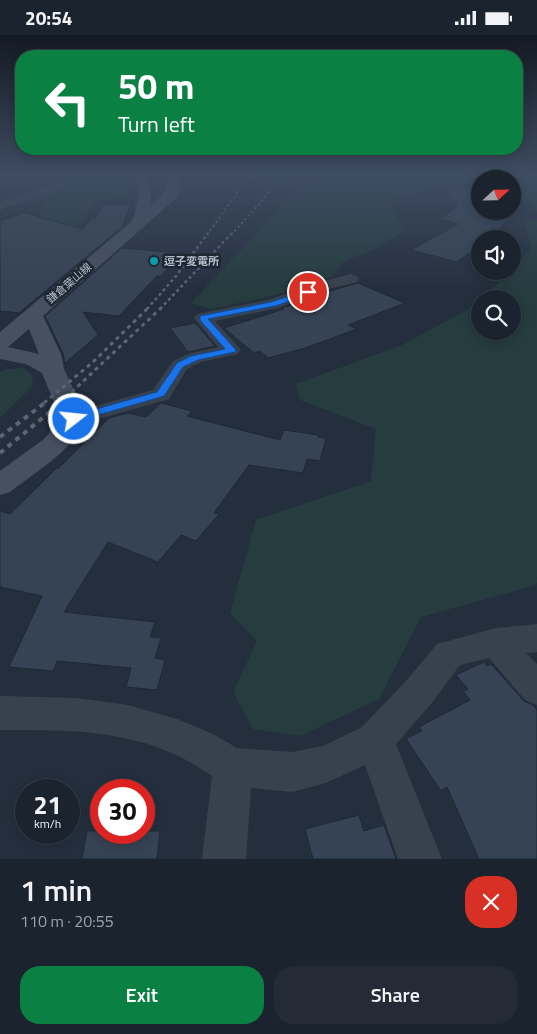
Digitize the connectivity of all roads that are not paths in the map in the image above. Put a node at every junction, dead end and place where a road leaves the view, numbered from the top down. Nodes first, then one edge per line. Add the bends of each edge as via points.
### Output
1 (141, 213) edge
2 (149, 213) edge
3 (138, 223) junction
4 (351, 279) dead end
5 (33, 315) junction
6 (0, 343) edge
7 (0, 352) edge
8 (52, 369) junction
9 (74, 419) junction
10 (0, 485) edge
11 (537, 638) edge
12 (496, 642) junction
13 (537, 689) edge
14 (0, 713) edge
15 (375, 740) junction
16 (233, 767) junction
17 (224, 859) edge
18 (420, 859) edge

1 - 3 main road, 鎌倉葉山線
2 - 3 main road, 鎌倉葉山線
3 - 5 main road, 鎌倉葉山線
4 - 9 street via 272,304 203,318 231,350 194,358 180,365 161,394
5 - 6 main road, 鎌倉葉山線
5 - 8 main road via 50,354
7 - 8 main road via 32,359
8 - 9 main road
9 - 10 main road via 62,437
11 - 12 street
12 - 13 street
12 - 15 street via 449,654
14 - 16 street via 113,719 166,733
15 - 16 street via 326,764 292,772
15 - 18 street
16 - 17 street

